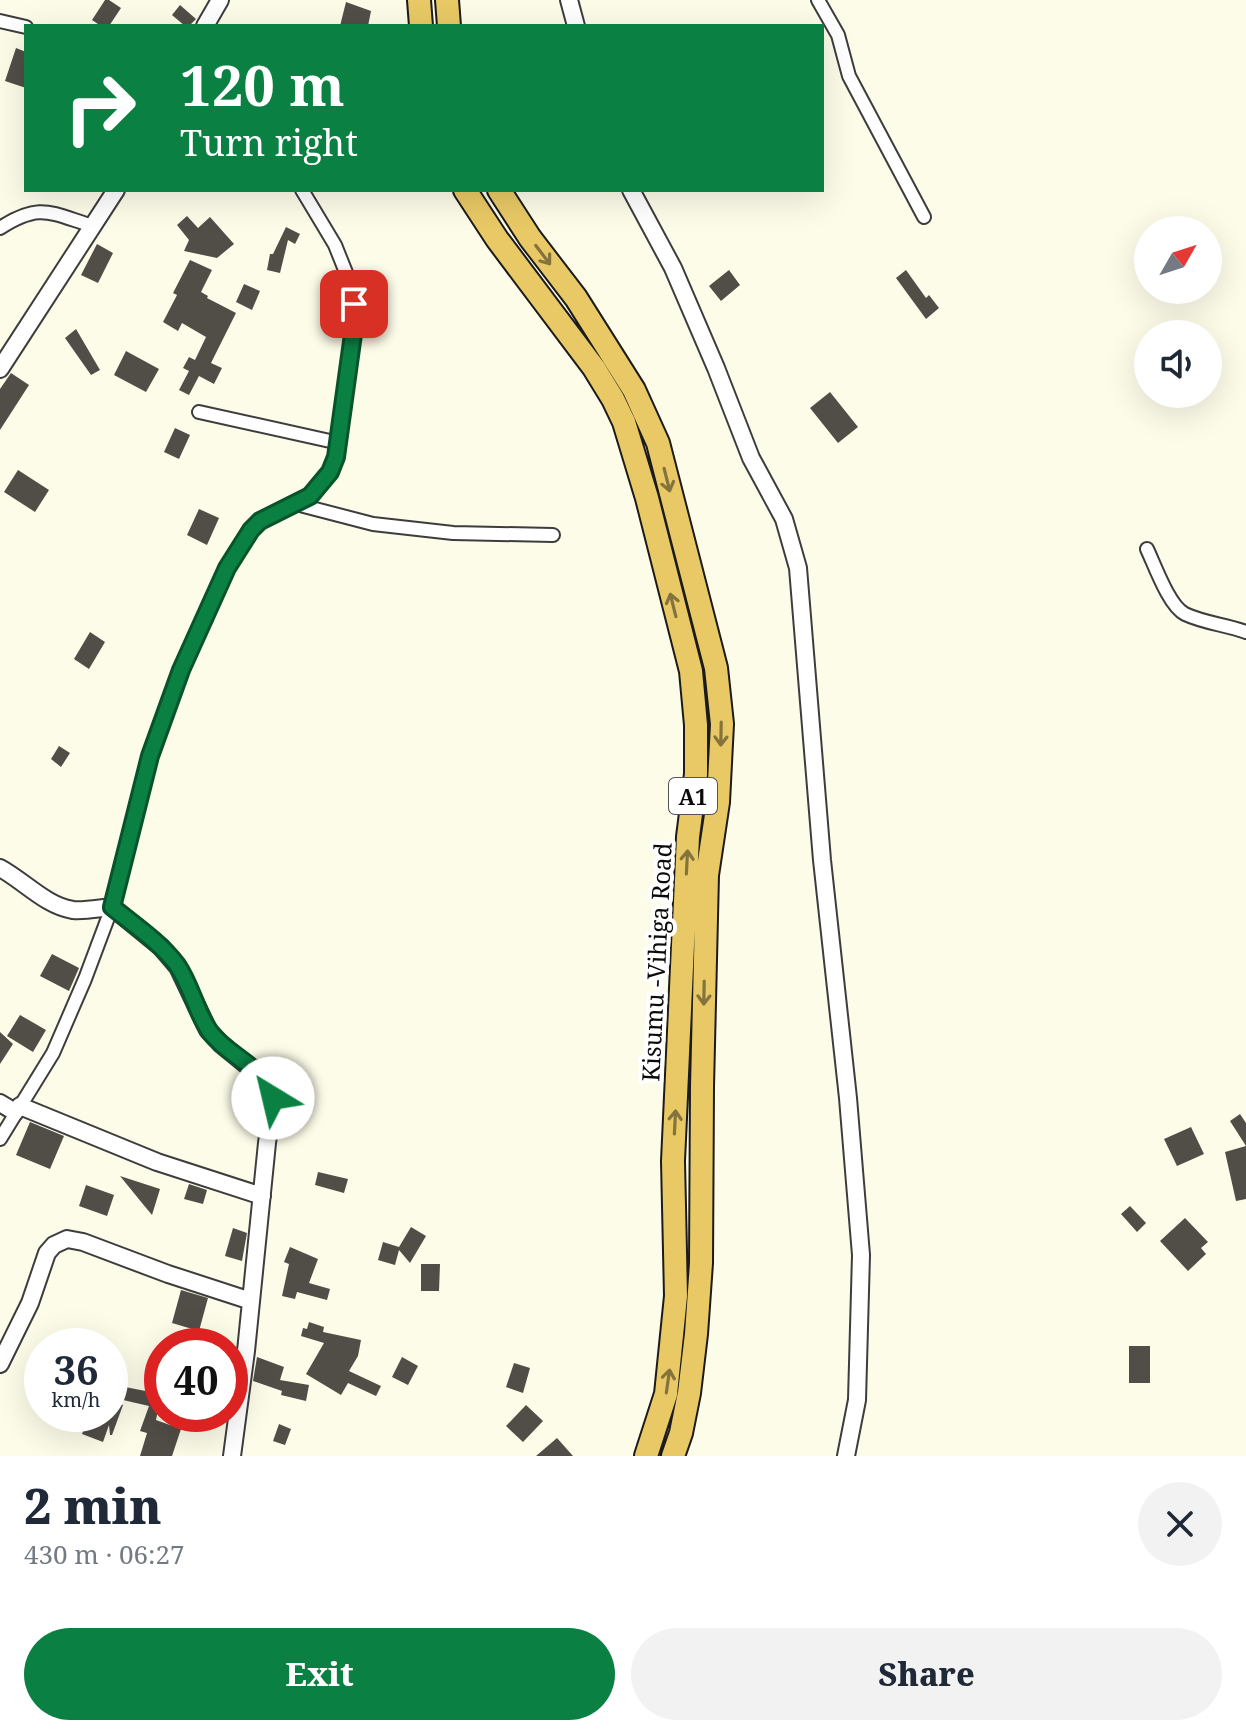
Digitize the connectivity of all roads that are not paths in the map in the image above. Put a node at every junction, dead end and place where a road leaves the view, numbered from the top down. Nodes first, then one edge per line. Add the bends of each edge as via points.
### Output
1 (220, 0) edge
2 (419, 0) edge
3 (447, 0) edge
4 (569, 0) edge
5 (818, 0) edge
6 (0, 21) edge
7 (206, 24) edge
8 (421, 24) edge
9 (449, 24) edge
10 (575, 24) edge
11 (24, 27) edge
12 (115, 192) edge
13 (303, 192) edge
14 (466, 192) edge
15 (500, 192) edge
16 (632, 192) edge
17 (924, 217) dead end
18 (93, 226) junction
19 (0, 228) edge
20 (0, 369) edge
21 (199, 412) dead end
22 (339, 443) junction
23 (296, 504) junction
24 (553, 535) dead end
25 (1147, 549) dead end
26 (1246, 632) edge
27 (0, 868) edge
28 (112, 907) junction
29 (0, 1103) edge
30 (18, 1109) junction
31 (0, 1139) edge
32 (262, 1196) junction
33 (251, 1301) junction
34 (0, 1364) edge
35 (232, 1456) edge
36 (646, 1456) edge
37 (673, 1456) edge
38 (846, 1456) edge

1 - 7 street
2 - 8 highway
3 - 9 highway
4 - 10 street
5 - 17 street via 838,35 849,76
6 - 11 street
12 - 18 street
13 - 22 street via 335,245 354,304
36 -> 14 highway, Kisumu -Vihiga Road / A1 via 666,1394 676,1296 673,1161 688,837 696,774 691,671 624,422 594,368
15 -> 37 highway, Kisumu -Vihiga Road / A1 via 634,390 658,443 716,668 722,724 707,875 701,1263 689,1393
16 - 38 street via 673,268 751,458 784,519 798,568 861,1255 857,1400
18 - 19 street via 46,211 20,215
18 - 20 street
21 - 22 street
22 - 23 street via 330,472
23 - 24 street via 373,524 453,533
23 - 28 street via 251,530 209,605 150,756
25 - 26 street via 1179,610
27 - 28 street via 61,906
28 - 30 street via 53,1053
28 - 32 street via 170,957 208,1030 270,1086
29 - 30 street
30 - 31 street
30 - 32 street
32 - 33 street
33 - 34 street via 67,1239 47,1253
33 - 35 street

